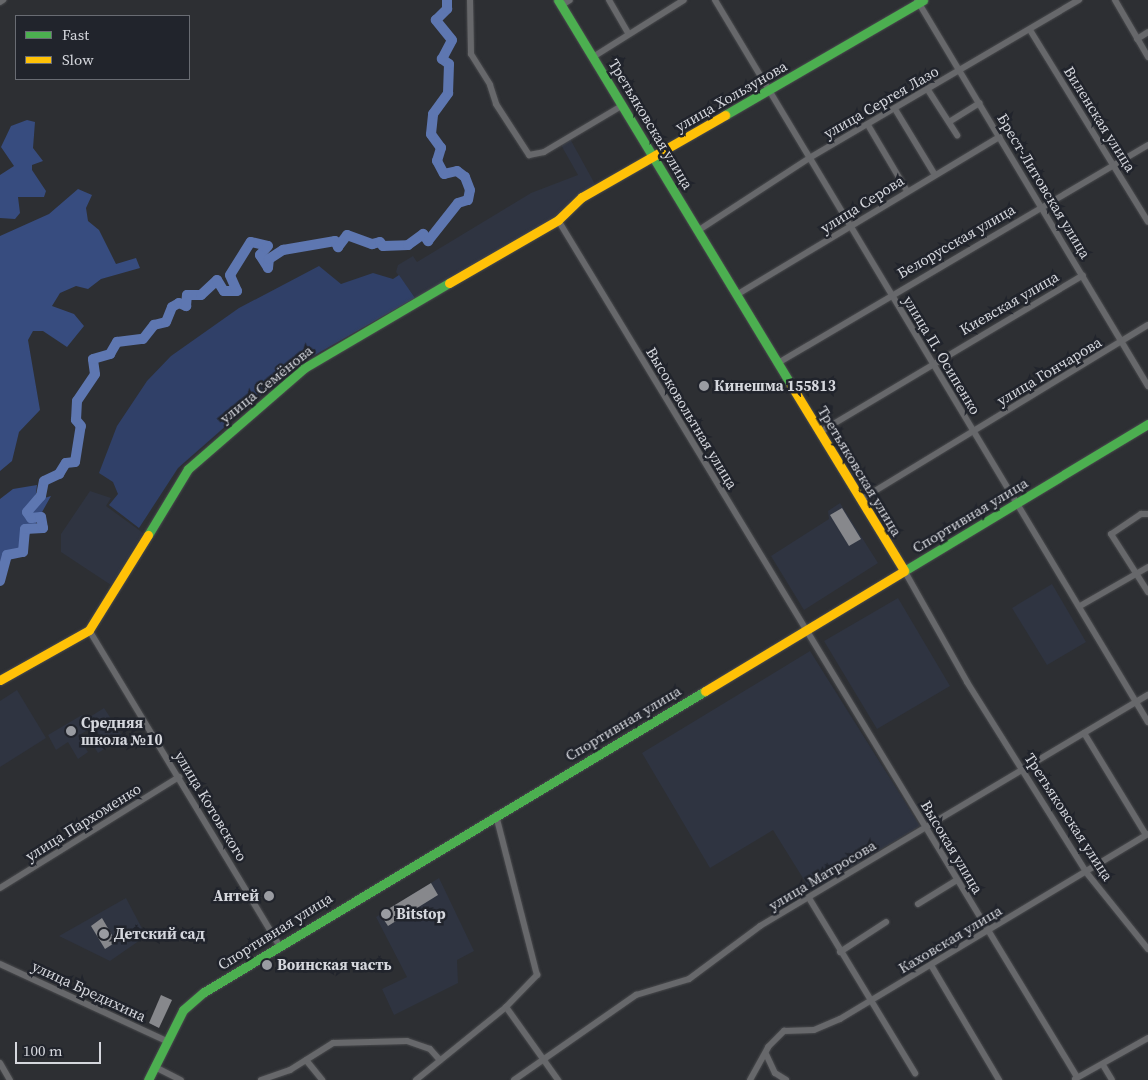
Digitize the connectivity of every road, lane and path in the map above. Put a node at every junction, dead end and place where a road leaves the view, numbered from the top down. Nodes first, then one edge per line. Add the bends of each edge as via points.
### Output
1 (3, 0) edge
2 (470, 0) edge
3 (570, 0) edge
4 (609, 0) edge
5 (684, 0) edge
6 (715, 0) edge
7 (1079, 0) edge
8 (1115, 0) edge
9 (920, 1) edge
10 (0, 2) edge
11 (560, 3) edge
12 (1030, 30) junction
13 (1148, 32) edge
14 (629, 34) junction
15 (1137, 39) junction
16 (594, 57) junction
17 (1148, 57) edge
18 (960, 72) junction
19 (770, 90) junction
20 (928, 90) junction
21 (979, 103) junction
22 (623, 105) junction
23 (895, 109) junction
24 (949, 122) junction
25 (868, 125) junction
26 (957, 135) dead end
27 (999, 137) junction
28 (1148, 145) edge
29 (653, 154) junction
30 (811, 158) junction
31 (1113, 163) junction
32 (935, 175) junction
33 (907, 191) junction
34 (1041, 206) junction
35 (558, 220) junction
36 (1148, 222) edge
37 (850, 226) junction
38 (699, 230) junction
39 (1083, 275) junction
40 (890, 293) junction
41 (738, 294) junction
42 (1148, 325) edge
43 (1121, 342) junction
44 (778, 362) junction
45 (933, 363) junction
46 (1148, 386) edge
47 (1148, 424) edge
48 (820, 432) junction
49 (973, 432) junction
50 (860, 500) junction
51 (1018, 503) junction
52 (1148, 514) edge
53 (1148, 567) edge
54 (904, 570) junction
55 (1137, 574) junction
56 (1148, 592) edge
57 (1080, 606) junction
58 (806, 629) junction
59 (89, 630) junction
60 (0, 680) edge
61 (1148, 695) edge
62 (1135, 702) junction
63 (1148, 722) edge
64 (1084, 733) junction
65 (1022, 769) junction
66 (180, 777) junction
67 (496, 815) junction
68 (926, 827) junction
69 (1147, 835) edge
70 (1086, 872) junction
71 (957, 880) junction
72 (0, 888) edge
73 (808, 898) junction
74 (918, 904) dead end
75 (886, 922) dead end
76 (988, 932) junction
77 (279, 945) junction
78 (1148, 949) edge
79 (840, 952) junction
80 (0, 964) edge
81 (931, 966) junction
82 (871, 1001) junction
83 (506, 1007) junction
84 (1148, 1038) edge
85 (167, 1041) junction
86 (766, 1054) junction
87 (541, 1058) junction
88 (306, 1060) junction
89 (440, 1060) junction
90 (0, 1063) edge
91 (1103, 1065) junction
92 (154, 1067) junction
93 (915, 1073) dead end
94 (1075, 1079) edge
95 (10, 1080) edge
96 (148, 1080) edge
97 (181, 1080) edge
98 (261, 1080) edge
99 (322, 1080) edge
100 (416, 1080) edge
101 (514, 1080) edge
102 (558, 1080) edge
103 (750, 1080) edge
104 (786, 1080) edge
105 (998, 1080) edge
106 (1112, 1080) edge

1 - 10 street
2 - 22 street via 471,54 490,85 496,104 529,155 544,152
3 - 11 street
4 - 14 street
5 - 14 street
6 - 19 street, улица П. Осипенко
7 - 12 street, улица Сергея Лазо
8 - 15 street
9 - 18 street, Брест-Литовская улица
9 - 19 street, улица Хользунова
11 - 16 street, Третьяковская улица
12 - 18 street, улица Сергея Лазо
12 - 31 street, Виленская улица
13 - 15 street
14 - 16 street
15 - 17 street
16 - 22 street, Третьяковская улица
18 - 20 street, улица Сергея Лазо
18 - 21 street, Брест-Литовская улица
19 - 29 street, улица Хользунова
19 - 30 street, улица П. Осипенко
20 - 23 street, улица Сергея Лазо
20 - 24 street
21 - 24 street
21 - 27 street, Брест-Литовская улица
22 - 29 street, Третьяковская улица
23 - 25 street, улица Сергея Лазо
23 - 32 street
24 - 26 street
25 - 30 street, улица Сергея Лазо
25 - 33 street
27 - 32 street, улица Серова
27 - 34 street, Брест-Литовская улица
28 - 31 street, Белорусская улица
29 - 35 street, улица Хользунова via 582,197
29 - 38 street, Третьяковская улица
30 - 37 street, улица П. Осипенко
30 - 38 street, улица Сергея Лазо
31 - 34 street, Белорусская улица
31 - 36 street, Виленская улица
32 - 33 street, улица Серова
33 - 37 street, улица Серова
34 - 39 street, Брест-Литовская улица
34 - 40 street, Белорусская улица
35 - 58 street, Высоковольтная улица
35 - 59 street, улица Семёнова via 328,352 260,404 176,484
37 - 40 street, улица П. Осипенко
37 - 41 street, улица Серова
38 - 41 street, Третьяковская улица
39 - 43 street, Брест-Литовская улица
39 - 45 street, Киевская улица
40 - 44 street, Белорусская улица
40 - 45 street, улица П. Осипенко
41 - 44 street, Третьяковская улица
42 - 43 street, улица Гончарова
43 - 46 street, Брест-Литовская улица
43 - 49 street, улица Гончарова
44 - 48 street, Третьяковская улица
45 - 48 street, Киевская улица
45 - 49 street, улица П. Осипенко
47 - 51 street, Спортивная улица
48 - 50 street, Третьяковская улица
49 - 50 street, улица Гончарова
49 - 51 street, улица П. Осипенко
50 - 54 street, Третьяковская улица
51 - 54 street, Спортивная улица
51 - 57 street, улица П. Осипенко
52 - 55 street via 1141,514 1111,534
53 - 55 street
54 - 58 street, Спортивная улица
54 - 65 street, Третьяковская улица
55 - 56 street
55 - 57 street
57 - 62 street, улица П. Осипенко
58 - 67 street, Спортивная улица
58 - 68 street, Высокая улица
59 - 60 street
59 - 66 street, улица Котовского
61 - 62 street, улица Матросова
62 - 63 street, улица П. Осипенко
62 - 64 street, улица Матросова
64 - 65 street, улица Матросова
64 - 69 street
65 - 68 street, улица Матросова
65 - 70 street, Третьяковская улица
66 - 72 street, улица Пархоменко
66 - 77 street, улица Котовского
67 - 77 street, Спортивная улица
67 - 83 street via 537,975
68 - 71 street, Высокая улица
68 - 73 street, улица Матросова
69 - 70 street, Каховская улица
70 - 76 street, Каховская улица
70 - 78 street, Третьяковская улица
71 - 74 street
71 - 76 street, Высокая улица
73 - 79 street
73 - 87 street, улица Матросова via 748,934 689,979 636,995
75 - 79 street
76 - 81 street, Каховская улица
76 - 94 street, Высокая улица
77 - 85 street, Спортивная улица via 190,1002
79 - 82 street
80 - 85 street, улица Бредихина
81 - 82 street, Каховская улица
81 - 105 street
82 - 86 street, Каховская улица via 823,1028 784,1032
82 - 93 street
83 - 87 street
83 - 89 street
84 - 91 street
85 - 92 street, Спортивная улица
86 - 103 street, Каховская улица
86 - 104 street via 774,1073
87 - 101 street, улица Матросова
87 - 102 street
88 - 89 street via 333,1043 407,1041 430,1049
88 - 98 street
88 - 99 street
89 - 100 street
90 - 95 street
91 - 94 street
91 - 106 street
92 - 96 street, Спортивная улица
92 - 97 street

